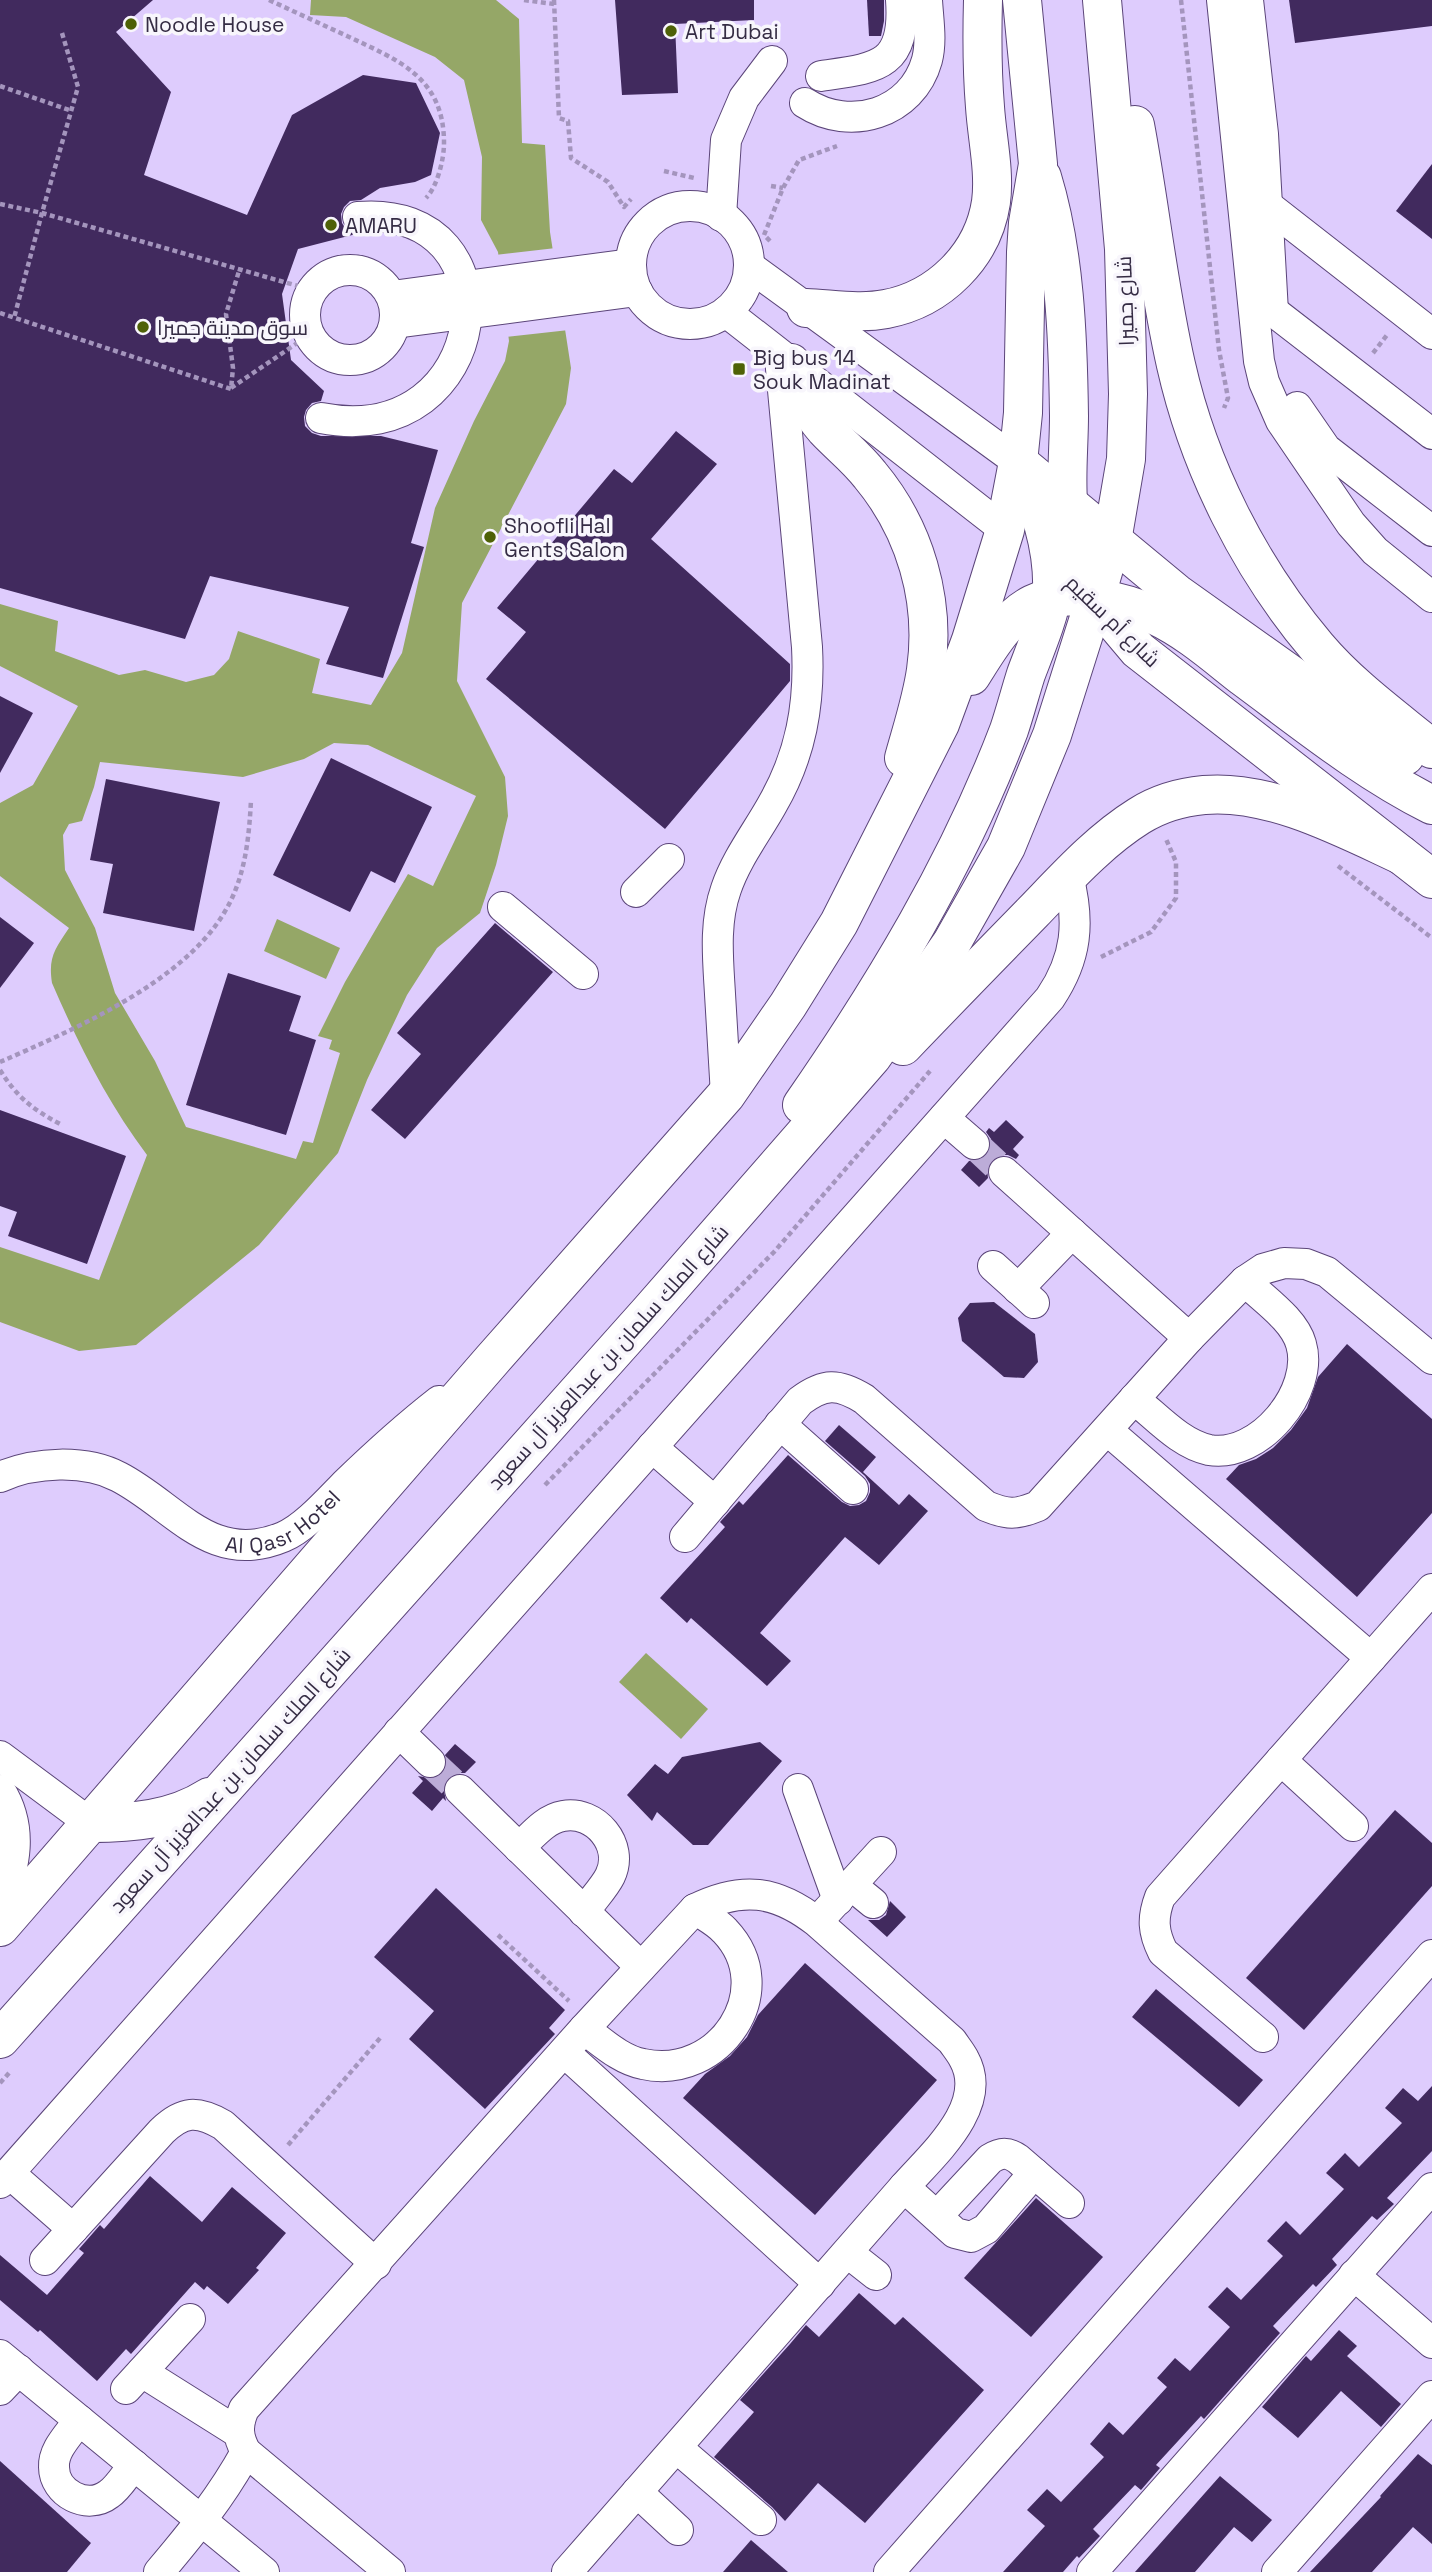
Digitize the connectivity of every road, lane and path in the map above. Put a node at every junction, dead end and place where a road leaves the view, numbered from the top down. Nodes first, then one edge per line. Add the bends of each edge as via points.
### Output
1 (269, 0) edge
2 (901, 0) edge
3 (927, 0) edge
4 (983, 0) edge
5 (1022, 0) edge
6 (1101, 0) edge
7 (1111, 0) edge
8 (1181, 0) edge
9 (1222, 0) edge
10 (1248, 0) edge
11 (525, 1) edge
12 (554, 2) edge
13 (62, 33) dead end
14 (772, 61) dead end
15 (821, 76) dead end
16 (0, 86) edge
17 (805, 103) dead end
18 (72, 111) junction
19 (855, 118) junction
20 (1038, 164) junction
21 (664, 171) dead end
22 (700, 179) dead end
23 (771, 186) dead end
24 (783, 188) junction
25 (418, 195) dead end
26 (631, 200) dead end
27 (0, 204) edge
28 (1266, 205) junction
29 (42, 213) junction
30 (721, 216) junction
31 (358, 217) dead end
32 (771, 243) dead end
33 (749, 266) junction
34 (239, 271) junction
35 (627, 279) junction
36 (312, 290) junction
37 (466, 300) junction
38 (807, 307) junction
39 (394, 309) junction
40 (1273, 311) junction
41 (726, 312) junction
42 (0, 313) edge
43 (13, 318) junction
44 (1432, 334) edge
45 (309, 335) junction
46 (785, 359) junction
47 (231, 389) junction
48 (1190, 415) junction
49 (1069, 417) junction
50 (321, 418) dead end
51 (1128, 418) junction
52 (1432, 434) edge
53 (1018, 462) junction
54 (1068, 502) junction
55 (1005, 530) junction
56 (1432, 531) edge
57 (1112, 541) junction
58 (1052, 580) junction
59 (1432, 597) edge
60 (1095, 599) junction
61 (940, 724) junction
62 (1432, 749) edge
63 (1432, 776) edge
64 (251, 800) dead end
65 (1432, 805) edge
66 (1163, 832) dead end
67 (883, 837) junction
68 (1401, 855) junction
69 (669, 859) dead end
70 (1334, 863) dead end
71 (1068, 876) junction
72 (1432, 880) edge
73 (636, 892) dead end
74 (503, 907) dead end
75 (1432, 938) edge
76 (583, 974) dead end
77 (1064, 974) junction
78 (0, 1062) edge
79 (935, 1065) dead end
80 (0, 1070) edge
81 (726, 1095) junction
82 (944, 1118) junction
83 (60, 1124) dead end
84 (974, 1144) tunnel mouth
85 (1004, 1172) tunnel mouth
86 (1072, 1233) junction
87 (700, 1254) junction
88 (993, 1266) dead end
89 (1245, 1281) junction
90 (1189, 1338) junction
91 (1432, 1359) edge
92 (492, 1360) junction
93 (1134, 1399) junction
94 (780, 1424) junction
95 (1107, 1430) junction
96 (652, 1447) junction
97 (0, 1477) edge
98 (544, 1486) dead end
99 (853, 1489) dead end
100 (715, 1502) junction
101 (685, 1537) dead end
102 (1432, 1589) edge
103 (1371, 1658) junction
104 (400, 1732) junction
105 (0, 1756) edge
106 (1281, 1760) junction
107 (430, 1762) tunnel mouth
108 (228, 1784) junction
109 (798, 1789) dead end
110 (0, 1790) edge
111 (460, 1790) tunnel mouth
112 (90, 1823) junction
113 (1353, 1826) dead end
114 (519, 1848) junction
115 (881, 1852) dead end
116 (854, 1896) junction
117 (0, 1906) edge
118 (695, 1909) junction
119 (584, 1912) junction
120 (817, 1922) junction
121 (0, 1927) edge
122 (498, 1935) dead end
123 (1432, 1955) edge
124 (641, 1967) junction
125 (588, 2025) junction
126 (381, 2037) dead end
127 (1263, 2037) dead end
128 (564, 2052) junction
129 (4, 2056) edge
130 (0, 2083) edge
131 (269, 2167) junction
132 (1034, 2173) junction
133 (4, 2178) edge
134 (904, 2187) junction
135 (1432, 2188) edge
136 (1069, 2203) dead end
137 (937, 2216) junction
138 (74, 2229) junction
139 (848, 2253) junction
140 (45, 2260) dead end
141 (376, 2264) junction
142 (876, 2275) dead end
143 (1354, 2275) junction
144 (820, 2284) junction
145 (190, 2319) dead end
146 (1432, 2343) edge
147 (6, 2372) edge
148 (1432, 2396) edge
149 (79, 2420) junction
150 (242, 2442) junction
151 (677, 2448) junction
152 (134, 2465) junction
153 (637, 2492) junction
154 (761, 2520) dead end
155 (202, 2521) junction
156 (678, 2530) dead end
157 (159, 2572) edge
158 (264, 2572) edge
159 (390, 2572) edge
160 (567, 2572) edge
161 (889, 2572) edge
162 (1092, 2572) edge
163 (1277, 2572) edge

1 - 25 path via 400,60 426,85 441,118 444,150 428,198
2 - 15 street via 902,31 891,54 873,67
3 - 19 street via 929,45 915,85 882,112
4 - 38 main road via 992,181 991,201 971,254 949,279 905,304 864,311
5 - 20 main road
6 - 51 main road, شارع جميرا via 1124,249
7 - 48 main road via 1169,330
8 - 48 path via 1217,337 1228,398 1224,410
9 - 59 street via 1264,382 1281,421 1351,524 1375,551
10 - 28 street
11 - 12 path
12 - 26 path via 559,118 568,121 571,158 608,182 624,207
13 - 18 path via 78,87
14 - 30 street via 744,97 726,140
16 - 18 path
17 - 19 street via 828,115
18 - 29 path
19 - 24 path via 858,142 799,160
20 - 49 main road, شارع أم سقيم via 1061,262
20 - 53 main road via 1026,252
21 - 22 path
23 - 24 path
24 - 32 path via 764,235
27 - 29 path
28 - 40 street
28 - 44 street
29 - 34 path
29 - 43 path
30 - 33 street via 745,243
30 - 35 street via 684,206 651,221 640,233
31 - 37 street via 393,217 425,229 457,264
33 - 38 street
33 - 41 street via 738,299
34 - 36 path
34 - 47 path via 226,314
35 - 37 street
35 - 41 street via 647,306 677,323 694,324
36 - 39 street via 330,274 354,270 377,278
36 - 45 street via 304,313
37 - 39 street
37 - 50 street via 464,336 457,358 429,394 410,407 367,422
38 - 53 street
39 - 45 street via 385,345 375,354 351,361 326,354
40 - 52 street
40 - 56 street via 1284,379 1313,433 1342,463
41 - 46 street, شارع أم سقيم
42 - 43 path
43 - 47 path
45 - 47 path
46 - 55 street, شارع أم سقيم
46 - 67 main road via 823,428 869,473 896,512 913,547 923,585 929,639 926,671
46 - 81 street via 807,647 807,711 789,773 734,871 719,916
48 - 62 main road via 1224,501 1293,617 1349,680
49 - 51 main road via 1079,432 1090,438 1106,437
49 - 54 main road, شارع أم سقيم
51 - 57 main road, شارع جميرا
53 - 54 main road
53 - 55 main road
53 - 58 main road via 1043,520
54 - 57 main road
54 - 60 main road, شارع أم سقيم via 1077,550
55 - 58 main road, شارع أم سقيم
55 - 61 main road
57 - 60 main road, شارع جميرا
57 - 63 main road via 1175,593
58 - 60 main road
58 - 61 main road via 984,657
58 - 87 main road via 1009,730 919,922 841,1049
60 - 65 main road via 1160,617 1329,741
60 - 68 main road, شارع أم سقيم via 1138,650
60 - 87 main road, شارع الملك سلمان بن عبدالعزيز آل سعود via 1052,734 1012,835 951,944 872,1056
61 - 67 main road
64 - 78 path via 241,875 224,912 200,945 170,972 121,1001
66 - 77 path via 1176,862 1177,898 1151,932
67 - 81 main road via 838,923
68 - 71 main road via 1292,807 1206,794 1139,815
68 - 72 main road, شارع أم سقيم
69 - 73 street
70 - 75 path
71 - 77 street via 1076,927
71 - 87 main road
74 - 76 street
77 - 82 street via 1050,998
79 - 98 path via 774,1252
80 - 83 path via 34,1110
81 - 92 main road
82 - 84 street
82 - 96 street
85 - 86 street
86 - 88 street via 1026,1296
86 - 90 street
87 - 108 main road, شارع الملك سلمان بن عبدالعزيز آل سعود
89 - 90 street
89 - 91 street via 1263,1269 1284,1264 1327,1272
89 - 93 street via 1293,1327 1304,1357 1299,1388 1268,1428 1241,1447 1210,1450 1181,1437
90 - 93 street
92 - 97 street, Al Qasr Hotel via 418,1418 309,1518 286,1536 259,1546 230,1545 203,1535 118,1476 83,1466 47,1465
92 - 112 main road
93 - 95 street
94 - 95 street via 814,1391 831,1387 849,1390 986,1506 1003,1513 1021,1513 1038,1506
94 - 99 street
94 - 100 street
95 - 103 street
96 - 100 street
96 - 104 street
100 - 101 street
102 - 103 street
103 - 106 street
104 - 107 street
104 - 133 street
105 - 112 street
106 - 113 street
106 - 127 street via 1160,1897 1153,1925 1163,1952
108 - 112 main road via 203,1801 148,1821
108 - 129 main road, شارع الملك سلمان بن عبدالعزيز آل سعود via 131,1890
109 - 116 street
110 - 117 street via 14,1824 16,1843 15,1862
111 - 114 street
112 - 121 main road
114 - 119 street
114 - 119 street via 548,1821 561,1816 575,1815 599,1826 613,1849 614,1863
115 - 116 street
116 - 120 street
118 - 120 street via 715,1899 758,1894 790,1904
118 - 124 street
118 - 125 street via 725,1930 744,1967 743,2009 720,2044 704,2057 684,2064 642,2064 623,2056
119 - 124 street
120 - 134 street via 952,2041 966,2061 971,2084 967,2107 956,2127
122 - 125 path
123 - 161 street
124 - 125 street
125 - 128 street
126 - 131 path
128 - 141 street
128 - 144 street
129 - 130 path
131 - 138 street via 208,2116 174,2119
131 - 141 street
132 - 136 street
132 - 137 street via 1010,2154 999,2154
132 - 137 street via 979,2235 962,2236
133 - 138 street
134 - 137 street
134 - 139 street via 862,2215
135 - 143 street
138 - 140 street
139 - 142 street
139 - 144 street
141 - 150 street via 244,2409 239,2421
143 - 146 street
143 - 162 street
144 - 151 street
145 - 150 street via 134,2380
147 - 149 street
148 - 163 street
149 - 152 street
149 - 152 street via 57,2450 53,2465 56,2480 66,2493 79,2500 95,2500 109,2494
150 - 155 street via 227,2485
150 - 159 street
151 - 153 street
151 - 154 street
152 - 155 street
153 - 156 street
153 - 160 street
155 - 157 street
155 - 158 street

